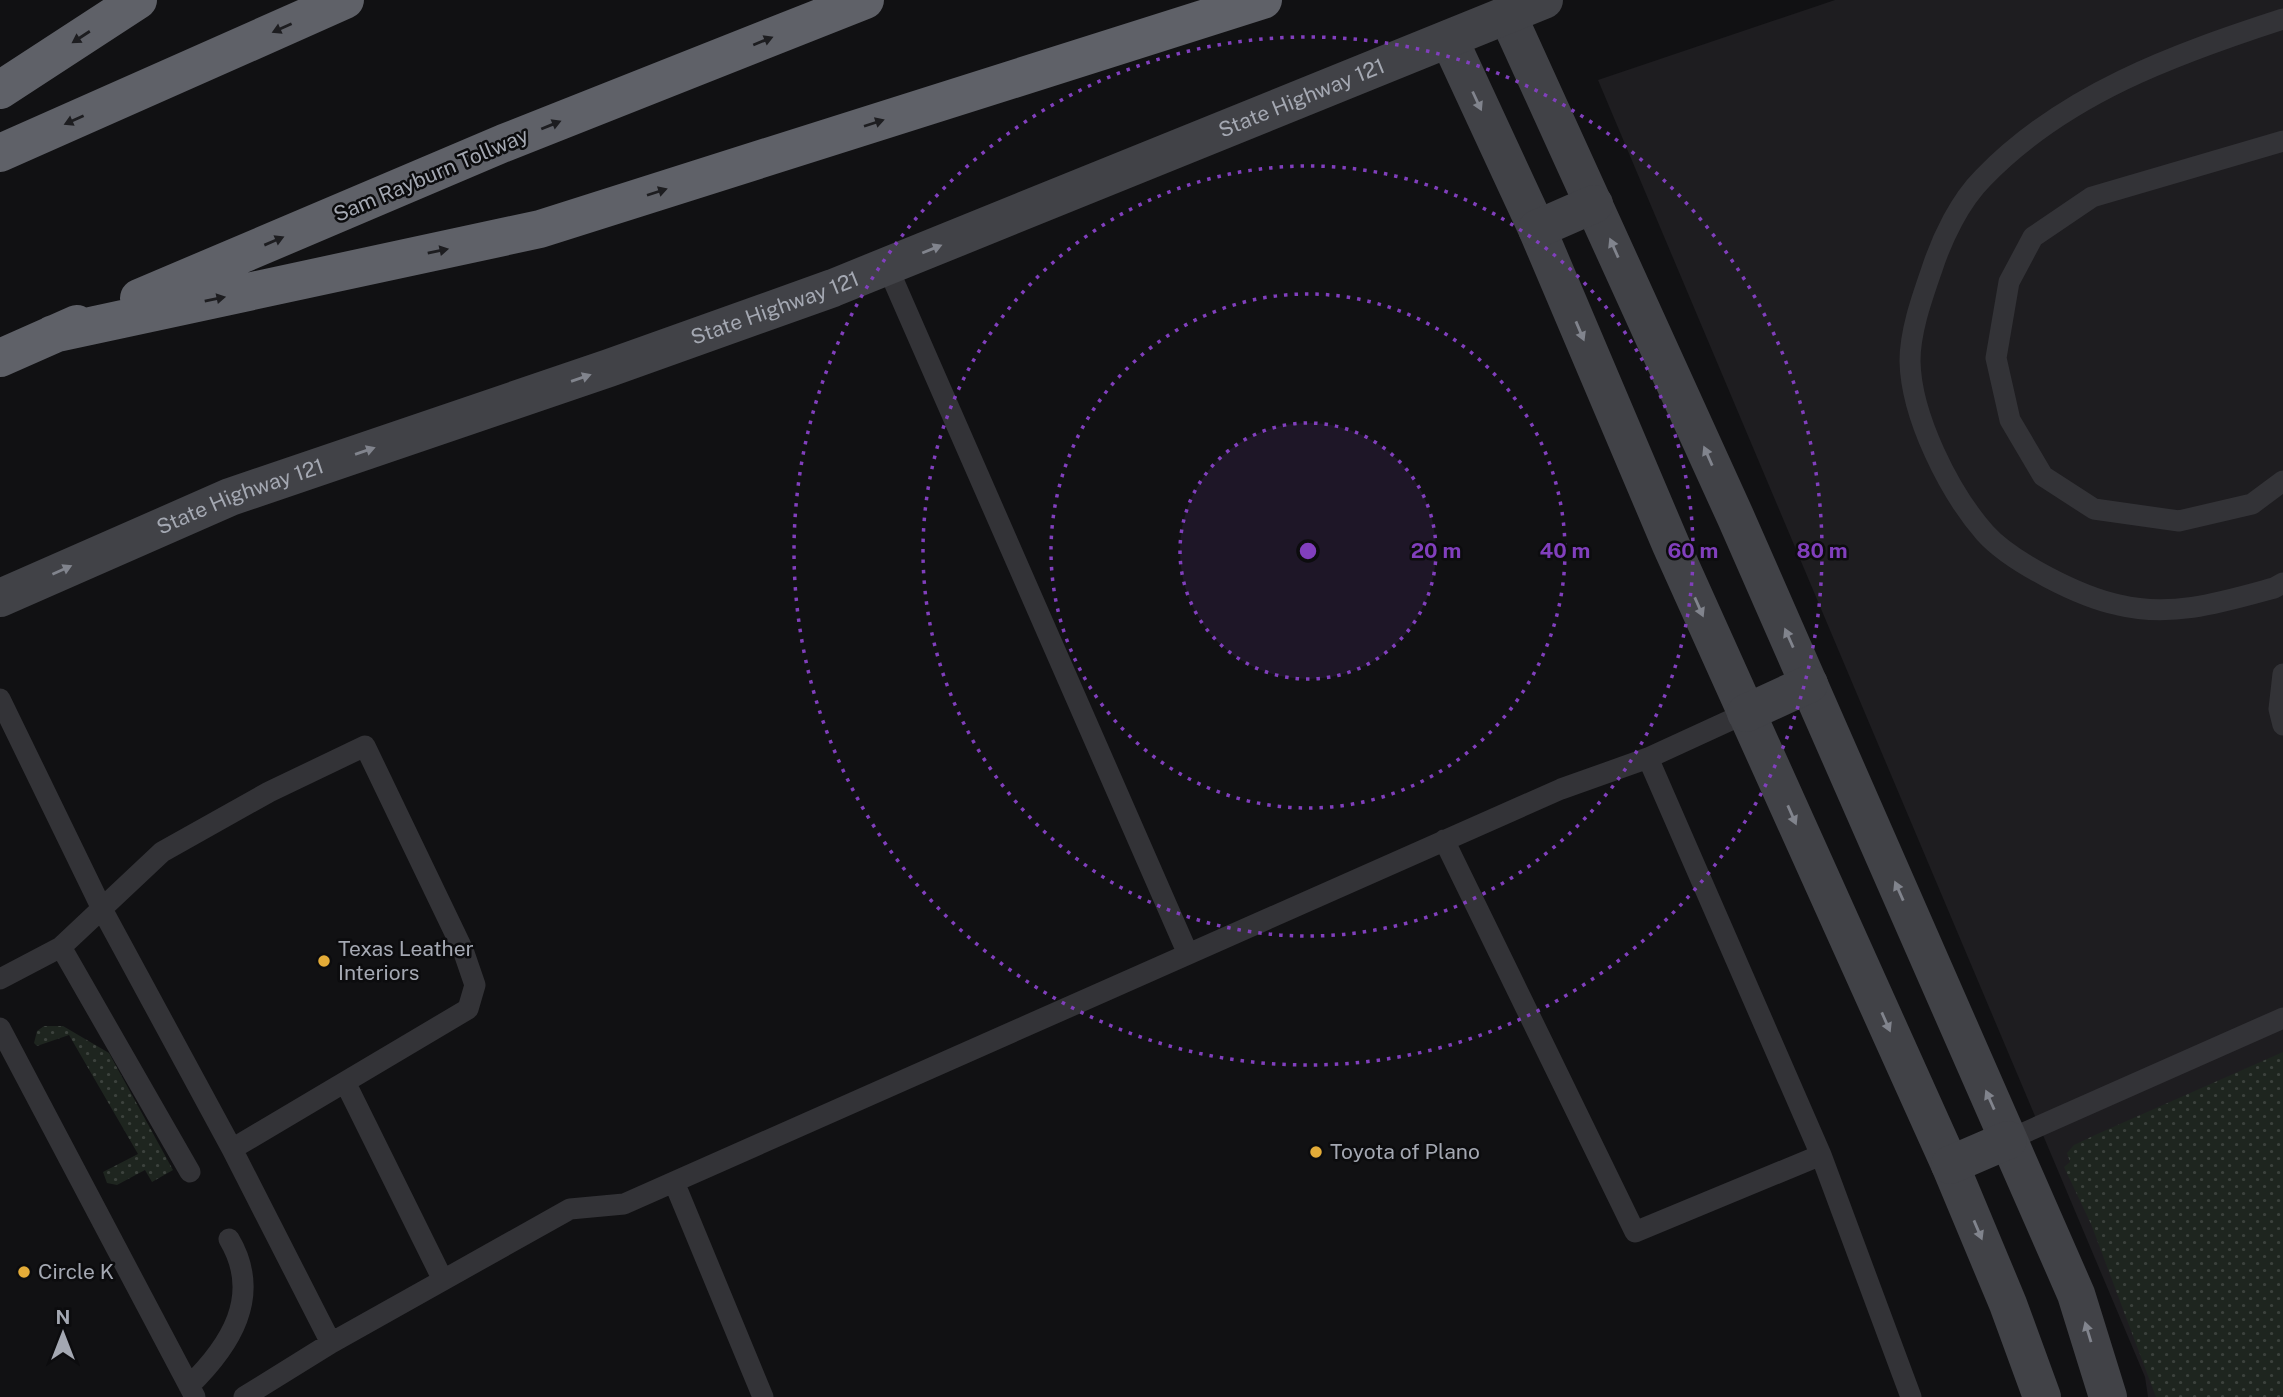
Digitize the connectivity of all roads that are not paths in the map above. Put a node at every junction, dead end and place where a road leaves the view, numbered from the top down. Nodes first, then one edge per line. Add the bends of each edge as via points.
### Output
1 (138, 0) edge
2 (345, 0) edge
3 (865, 0) edge
4 (1263, 0) edge
5 (1544, 0) edge
6 (1507, 14) junction
7 (2283, 19) edge
8 (1448, 39) junction
9 (0, 90) edge
10 (2283, 141) edge
11 (0, 153) edge
12 (1594, 204) junction
13 (1537, 229) junction
14 (887, 267) junction
15 (53, 334) junction
16 (0, 358) edge
17 (2283, 481) edge
18 (2283, 583) edge
19 (0, 598) edge
20 (2283, 674) edge
21 (1809, 684) junction
22 (0, 699) edge
23 (1746, 713) junction
24 (2283, 725) edge
25 (1648, 758) junction
26 (1444, 841) junction
27 (103, 911) junction
28 (61, 947) junction
29 (1188, 954) junction
30 (0, 979) edge
31 (2283, 1018) edge
32 (0, 1028) edge
33 (345, 1082) junction
34 (2008, 1140) junction
35 (232, 1149) junction
36 (1821, 1155) junction
37 (1950, 1165) junction
38 (190, 1172) dead end
39 (674, 1182) junction
40 (229, 1239) dead end
41 (442, 1278) junction
42 (331, 1343) junction
43 (192, 1392) edge
44 (244, 1397) edge
45 (763, 1397) edge
46 (1912, 1397) edge
47 (2042, 1397) edge
48 (2108, 1397) edge

1 -> 9 highway
2 -> 11 highway
15 -> 3 highway, Sam Rayburn Tollway via 504,143
15 -> 4 highway via 540,229
5 - 6 street, State Highway 121
6 - 8 street, State Highway 121
6 - 12 street
7 - 18 lane via 2132,74 2036,129 1981,180 1941,242 1920,303 1910,360 1917,410 1937,460 1986,534 2038,573 2119,606 2194,610
8 -> 13 street
14 -> 8 street, State Highway 121
10 - 17 lane via 2092,197 2033,237 2009,282 1996,358 2010,420 2043,476 2094,509 2179,522 2252,504
12 - 13 street
21 -> 12 street
13 -> 23 street
19 -> 14 street, State Highway 121 via 230,496 609,368
14 - 29 lane
15 - 16 highway, Sam Rayburn Tollway
20 - 24 lane via 2279,709
21 - 23 street
34 -> 21 street
22 - 27 lane
23 - 25 lane
23 -> 37 street
25 - 26 lane via 1561,789
25 - 36 lane
26 - 29 lane
26 - 36 lane via 1635,1232
27 - 28 lane
27 - 33 lane via 162,852 269,792 365,747 463,950 475,985 468,1009
27 - 35 lane
28 - 30 lane
28 - 38 lane
29 - 39 lane
31 - 34 lane
32 - 43 lane
33 - 35 lane
33 - 41 lane
34 - 37 street
48 -> 34 street via 2076,1294
35 - 42 lane
36 - 46 lane
37 -> 47 street
39 - 41 lane via 624,1204 570,1209
39 - 45 lane
40 - 43 lane via 244,1277 243,1300 217,1358
41 - 42 lane
42 - 44 lane

